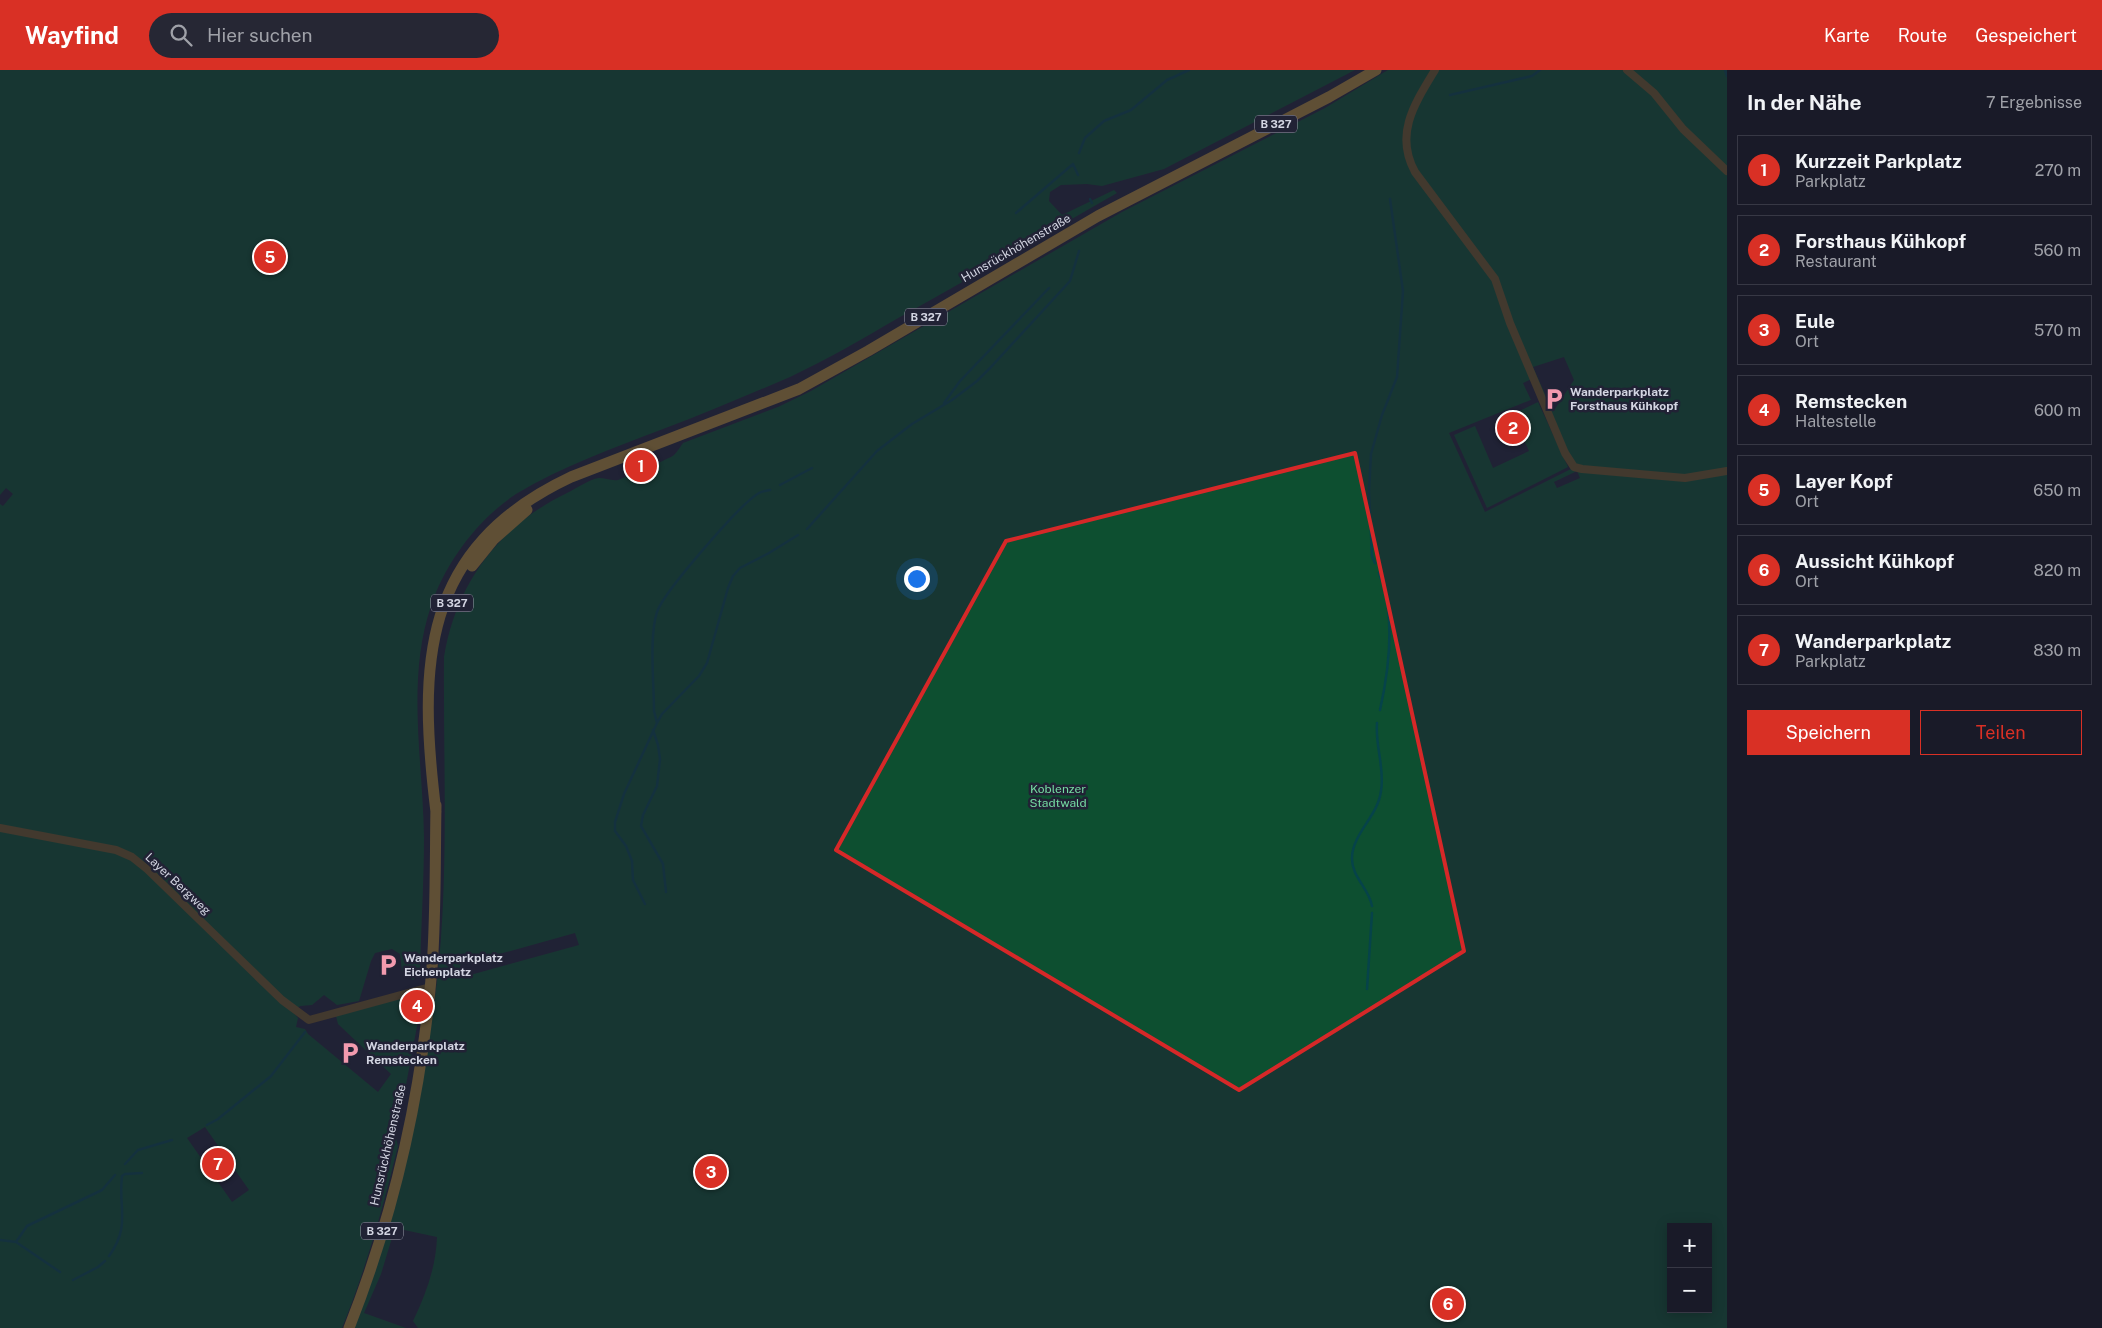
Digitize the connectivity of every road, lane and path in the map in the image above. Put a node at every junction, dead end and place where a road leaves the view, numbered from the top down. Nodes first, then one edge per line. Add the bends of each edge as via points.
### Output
1 (1376, 70) edge
2 (1435, 70) edge
3 (1627, 70) edge
4 (1727, 171) edge
5 (1727, 471) edge
6 (0, 828) edge
7 (430, 987) junction
8 (349, 1328) edge

1 - 7 main road, Hunsrückhöhenstraße / B 327 via 1098,216 799,388 667,440 575,483 520,515 494,540 467,574 447,616 437,656 435,906
2 - 5 street via 1410,119 1405,138 1406,153 1415,172 1495,279 1510,323 1565,453 1576,468 1685,478
3 - 4 street via 1654,93 1683,129
6 - 7 street, Layer Bergweg via 116,850 132,857 282,1000 312,1019
7 - 8 main road, Hunsrückhöhenstraße / B 327 via 415,1093 402,1155 377,1247

